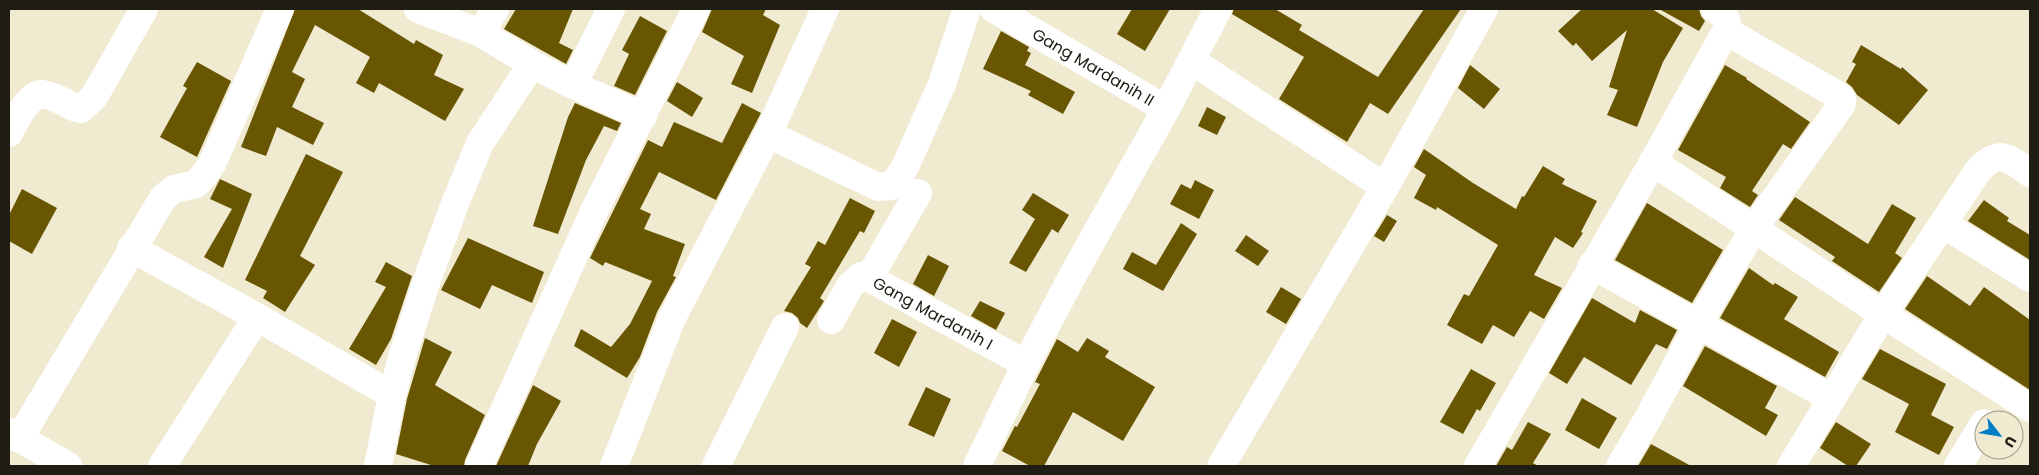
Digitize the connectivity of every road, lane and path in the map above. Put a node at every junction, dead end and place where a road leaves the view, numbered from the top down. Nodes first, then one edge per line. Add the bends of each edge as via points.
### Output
1 (144, 9) edge
2 (280, 9) edge
3 (418, 9) edge
4 (495, 9) edge
5 (610, 9) edge
6 (696, 9) edge
7 (826, 9) edge
8 (967, 9) edge
9 (994, 9) edge
10 (1218, 9) edge
11 (1484, 9) edge
12 (1721, 20) edge
13 (481, 33) junction
14 (1192, 60) junction
15 (532, 64) junction
16 (573, 86) junction
17 (1166, 109) junction
18 (643, 116) junction
19 (9, 133) edge
20 (768, 134) junction
21 (1653, 162) junction
22 (2030, 173) edge
23 (1385, 187) junction
24 (918, 193) dead end
25 (1943, 224) junction
26 (1754, 228) junction
27 (131, 248) junction
28 (1592, 265) junction
29 (870, 278) junction
30 (2030, 278) edge
31 (1883, 314) junction
32 (257, 317) junction
33 (831, 320) dead end
34 (1698, 323) junction
35 (785, 327) dead end
36 (1026, 364) junction
37 (2003, 391) junction
38 (392, 395) junction
39 (1831, 398) junction
40 (2030, 408) edge
41 (1992, 410) edge
42 (14, 435) edge
43 (1974, 439) edge
44 (68, 466) edge
45 (162, 466) edge
46 (378, 466) edge
47 (479, 466) edge
48 (614, 466) edge
49 (716, 466) edge
50 (977, 466) edge
51 (1222, 466) edge
52 (1478, 466) edge
53 (1620, 466) edge
54 (1791, 466) edge
55 (1958, 466) edge

1 - 19 street via 88,105 76,108 43,94 37,95 24,108
2 - 27 street via 213,162 196,184 174,189 163,198
3 - 13 street
4 - 13 street
5 - 16 street
6 - 18 street
7 - 20 street
8 - 20 street via 942,84 904,169 892,186 878,186
9 - 17 street, Gang Mardanih II
10 - 14 street
11 - 23 street
12 - 21 street
12 - 26 street via 1842,99 1839,110
13 - 15 street
14 - 17 street
14 - 23 street
15 - 16 street
15 - 38 street via 480,142 427,280
16 - 18 street
17 - 36 street
18 - 47 street via 596,207
20 - 48 street via 672,318
21 - 26 street
21 - 28 street
22 - 25 street via 2009,159 1996,156 1977,172
23 - 51 street
24 - 29 street
25 - 30 street
25 - 31 street
26 - 31 street
26 - 34 street
27 - 32 street
27 - 42 street
28 - 34 street
28 - 52 street
29 - 33 street, Gang Mardanih I via 861,276 856,279
29 - 36 street, Gang Mardanih I
31 - 37 street
31 - 39 street
32 - 38 street
32 - 45 street
34 - 39 street
34 - 53 street
35 - 49 street
36 - 50 street
37 - 40 street
37 - 41 street
38 - 46 street
39 - 54 street
42 - 44 street
43 - 55 street

